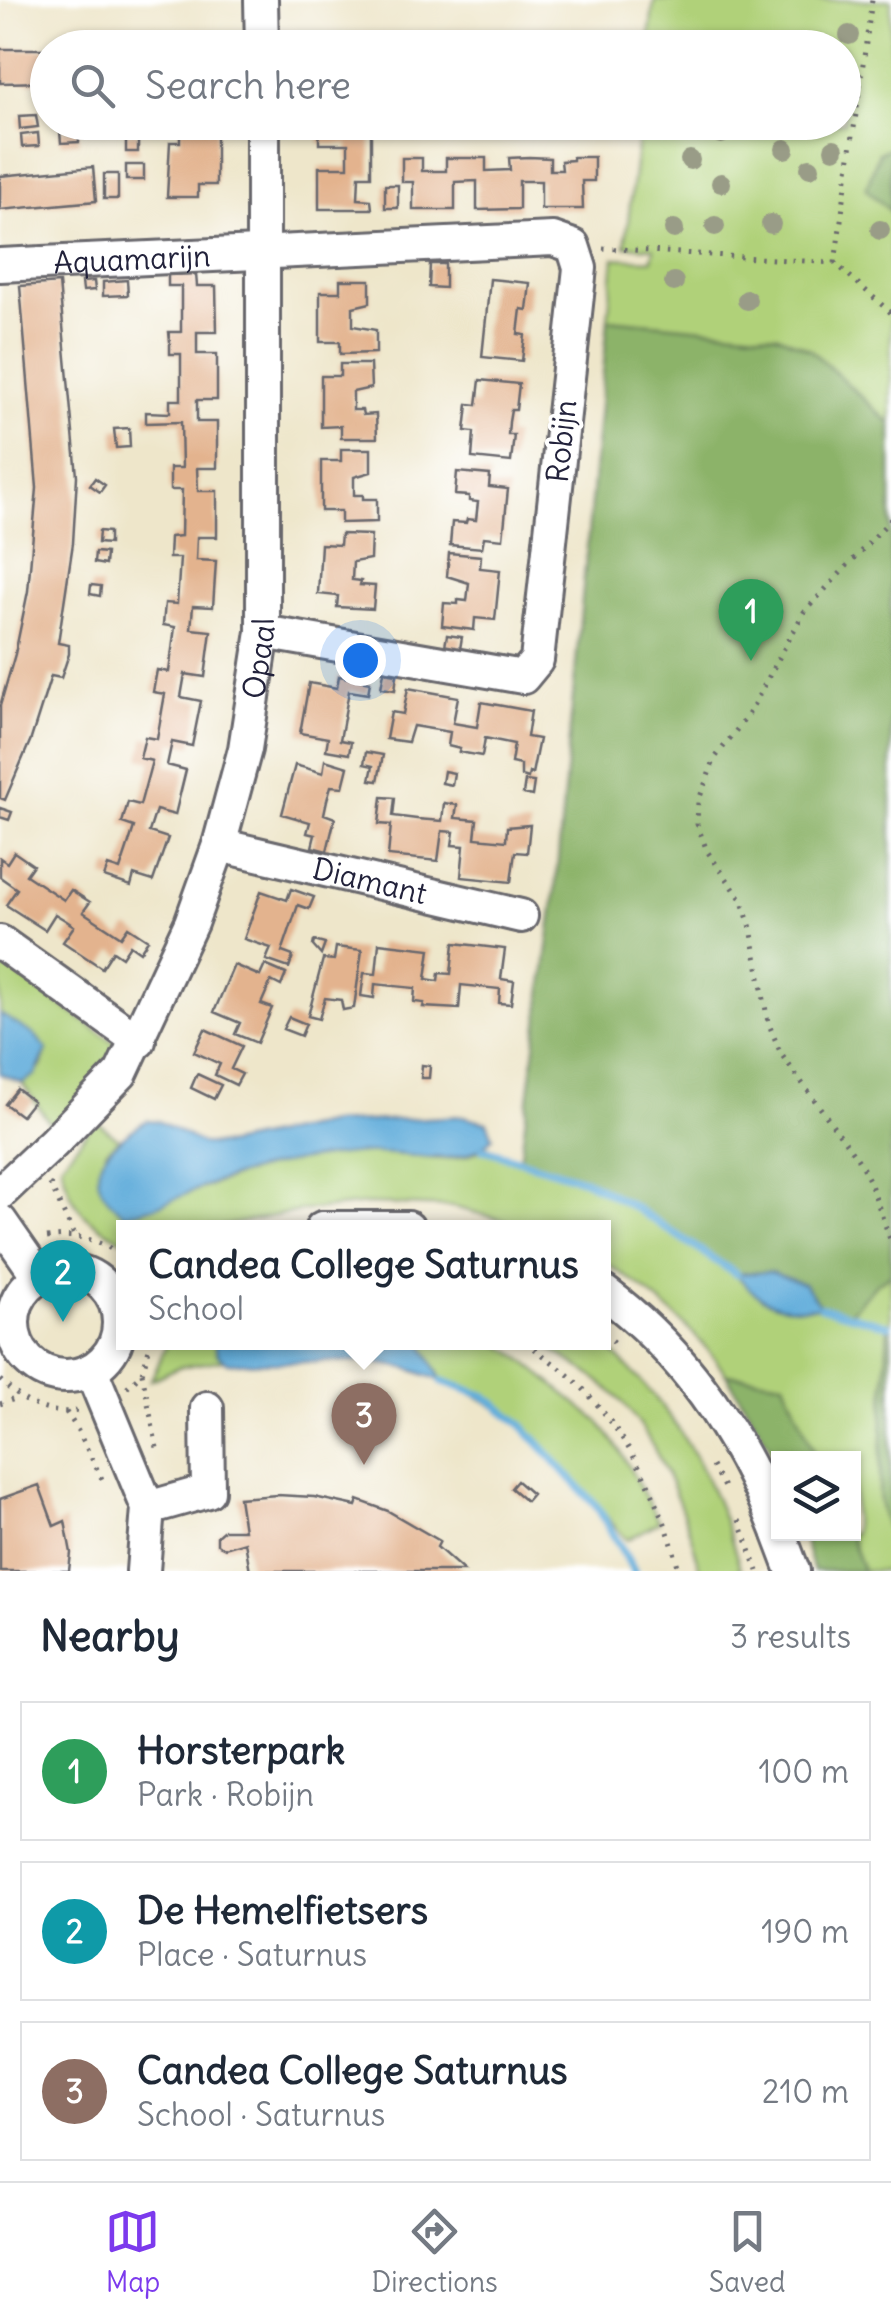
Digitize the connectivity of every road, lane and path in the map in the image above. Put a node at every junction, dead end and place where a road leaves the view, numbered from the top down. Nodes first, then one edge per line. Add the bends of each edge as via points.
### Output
1 (261, 0) edge
2 (872, 0) edge
3 (262, 30) edge
4 (861, 78) edge
5 (263, 140) edge
6 (852, 140) edge
7 (573, 246) junction
8 (265, 251) junction
9 (835, 264) junction
10 (0, 265) edge
11 (891, 313) edge
12 (891, 518) edge
13 (263, 632) junction
14 (219, 845) junction
15 (521, 916) dead end
16 (0, 942) edge
17 (138, 1041) junction
18 (46, 1150) junction
19 (0, 1193) edge
20 (0, 1221) edge
21 (74, 1235) junction
22 (891, 1242) edge
23 (18, 1250) junction
24 (116, 1252) edge
25 (39, 1278) junction
26 (116, 1294) edge
27 (611, 1297) edge
28 (116, 1340) edge
29 (611, 1340) edge
30 (536, 1350) edge
31 (10, 1354) edge
32 (629, 1354) dead end
33 (91, 1370) junction
34 (0, 1380) edge
35 (0, 1404) edge
36 (207, 1408) dead end
37 (706, 1455) dead end
38 (724, 1488) dead end
39 (732, 1504) dead end
40 (148, 1508) junction
41 (771, 1514) edge
42 (782, 1541) edge
43 (144, 1571) edge
44 (680, 1571) edge
45 (758, 1571) edge
46 (792, 1571) edge

1 - 3 street
2 - 4 path
5 - 8 street, Opaal
6 - 9 path
7 - 8 street via 553,239
7 - 9 path
7 - 13 street, Robijn via 580,268 536,660 523,677
8 - 10 street, Aquamarijn
8 - 13 street, Opaal
9 - 11 path
12 - 22 path via 804,612 748,715 715,758 697,824 751,928 768,1022 781,1054 858,1160
13 - 14 street, Opaal via 245,749
14 - 15 street, Diamant
14 - 17 street, Opaal
16 - 17 street
17 - 18 street, Opaal via 121,1073
18 - 19 street, Opaal
18 - 21 path
20 - 23 street
21 - 23 path via 42,1238
21 - 24 path
23 - 25 street
25 - 26 street via 72,1270
25 - 31 street via 14,1309
27 - 41 street via 700,1383
28 - 33 street
29 - 32 path
30 - 44 path via 586,1391 614,1426 653,1499
31 - 33 street via 51,1374
33 - 40 street
34 - 35 path via 18,1398
36 - 40 street via 208,1491
37 - 38 path
39 - 45 path
40 - 43 street
42 - 46 street

